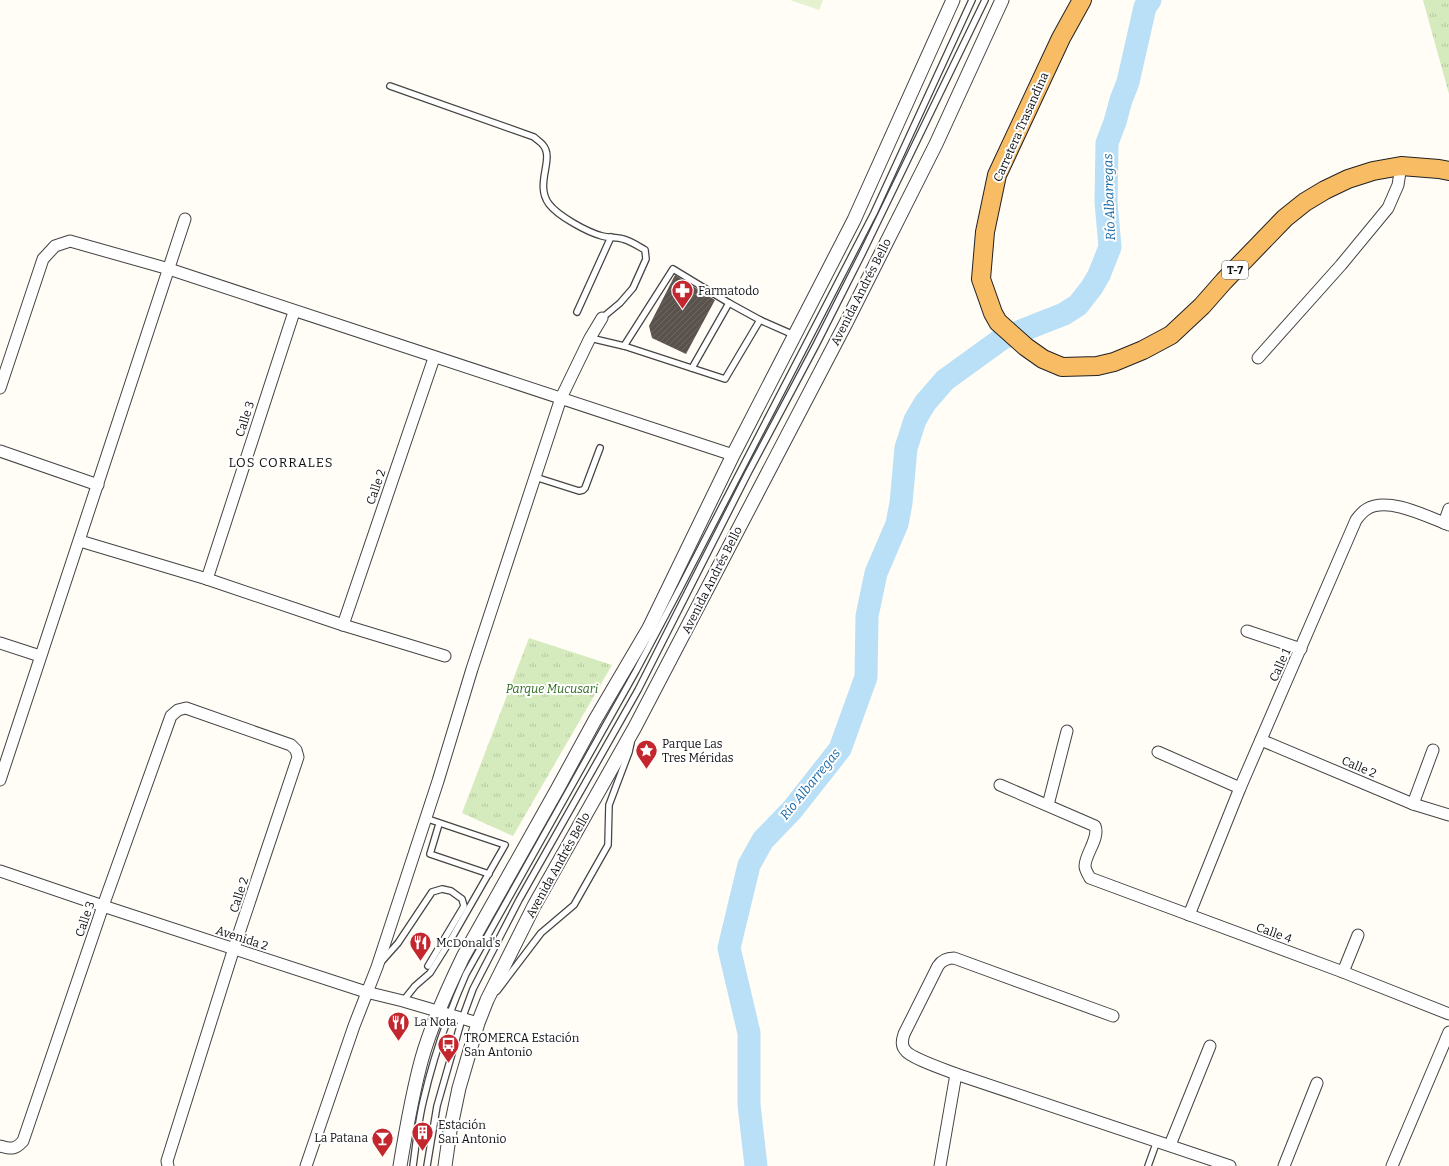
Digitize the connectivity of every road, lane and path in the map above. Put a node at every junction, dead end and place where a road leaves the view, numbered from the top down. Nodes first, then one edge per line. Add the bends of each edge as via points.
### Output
1 (953, 0) edge
2 (972, 0) edge
3 (984, 0) edge
4 (1002, 0) edge
5 (1082, 0) edge
6 (390, 86) dead end
7 (1401, 166) junction
8 (1449, 171) edge
9 (185, 219) dead end
10 (610, 237) junction
11 (169, 270) junction
12 (729, 303) junction
13 (294, 312) junction
14 (577, 312) dead end
15 (602, 318) joint
16 (760, 320) junction
17 (795, 335) junction
18 (590, 338) junction
19 (624, 346) junction
20 (434, 358) junction
21 (1258, 358) dead end
22 (692, 368) junction
23 (0, 388) edge
24 (561, 398) junction
25 (600, 448) dead end
26 (0, 451) edge
27 (733, 455) junction
28 (535, 477) junction
29 (98, 485) junction
30 (1449, 509) edge
31 (1446, 524) edge
32 (80, 541) junction
33 (207, 579) junction
34 (343, 625) junction
35 (1247, 631) dead end
36 (0, 643) edge
37 (1301, 649) junction
38 (40, 656) junction
39 (445, 656) dead end
40 (186, 708) joint
41 (635, 727) junction
42 (1067, 731) dead end
43 (1261, 740) junction
44 (1433, 750) dead end
45 (1158, 752) dead end
46 (0, 780) edge
47 (1000, 785) dead end
48 (1240, 788) junction
49 (1413, 804) junction
50 (1048, 805) junction
51 (1449, 815) edge
52 (425, 818) junction
53 (439, 824) junction
54 (0, 871) edge
55 (488, 874) junction
56 (103, 906) junction
57 (1189, 915) junction
58 (1358, 935) dead end
59 (234, 948) junction
60 (428, 966) dead end
61 (377, 967) junction
62 (1343, 972) junction
63 (366, 992) junction
64 (487, 1000) junction
65 (403, 1001) junction
66 (443, 1014) junction
67 (1449, 1014) edge
68 (1114, 1016) dead end
69 (462, 1019) junction
70 (478, 1023) junction
71 (1449, 1032) edge
72 (1210, 1046) dead end
73 (956, 1074) junction
74 (1318, 1083) dead end
75 (1157, 1141) junction
76 (0, 1146) edge
77 (1170, 1146) junction
78 (1211, 1163) edge
79 (167, 1164) edge
80 (306, 1166) edge
81 (400, 1166) edge
82 (413, 1166) edge
83 (427, 1166) edge
84 (445, 1166) edge
85 (940, 1166) edge
86 (1148, 1166) edge
87 (1230, 1166) edge
88 (1284, 1166) edge
89 (1392, 1166) edge

1 - 17 street via 854,220
2 - 66 lane via 874,214 680,588
3 - 69 lane via 816,345 638,690 489,956
4 - 41 street, Avenida Andrés Bello via 936,144 846,324
5 - 7 highway, Carretera Trasandina / T-7 via 1061,38 997,175 985,232 981,279 987,298 998,322 1043,359 1062,367 1097,366 1144,350 1171,335 1187,321 1285,218 1305,202 1348,179
6 - 10 lane via 534,137 544,146 548,155 543,184 544,195 550,205 582,227
7 - 8 highway, Carretera Trasandina / T-7
7 - 21 street via 1398,185 1388,208
9 - 11 street
10 - 14 lane
10 - 15 lane via 623,238 637,245 645,250 646,259 633,288
11 - 13 street
11 - 23 street via 70,241 55,246 43,259
11 - 29 street
12 - 16 lane
12 - 19 lane via 673,269
12 - 22 lane
13 - 20 street
13 - 33 street, Calle 3
15 - 18 street
16 - 17 lane
16 - 22 lane via 725,379
17 - 27 street
18 - 19 lane
18 - 24 street
19 - 22 lane
20 - 24 street
20 - 34 street, Calle 2
24 - 27 street
24 - 28 street
25 - 28 lane via 586,488 583,490 579,491
26 - 29 street
27 - 66 street via 649,628 463,957
28 - 52 street
29 - 32 street
30 - 31 street
31 - 37 street, Calle 1 via 1398,506 1382,504 1368,509 1356,520
32 - 33 street
32 - 38 street
33 - 34 street
34 - 39 street
35 - 37 street
36 - 38 street
37 - 43 street, Calle 1
38 - 46 street
40 - 56 street, Calle 3 via 178,710 172,716
40 - 59 street, Calle 2 via 291,745 298,757
41 - 64 street, Avenida Andrés Bello via 534,906
41 - 64 lane via 629,752 609,805 608,845 574,905 541,932 499,989
42 - 50 street
43 - 48 street, Calle 1
43 - 49 street, Calle 2
44 - 49 street
45 - 48 street
47 - 50 street
48 - 57 street, Calle 1
49 - 51 street, Calle 2
50 - 57 street, Calle 4 via 1095,826 1096,833 1085,866 1090,878
52 - 53 lane
52 - 61 street
53 - 55 lane via 430,854
53 - 55 lane via 505,845
54 - 56 street, Avenida 2
55 - 65 lane via 430,973
56 - 59 street, Avenida 2
56 - 76 street, Calle 3 via 23,1141 11,1149
57 - 62 street, Calle 4
58 - 62 street
59 - 63 street, Avenida 2
59 - 79 street, Calle 2
60 - 61 lane via 464,906 458,895 446,890 432,892 398,943
61 - 63 street
62 - 67 street, Calle 4
63 - 65 street, Avenida 2
63 - 80 street
64 - 70 street, Avenida Andrés Bello
65 - 66 street, Avenida 2
66 - 69 street, Avenida 2
66 - 81 street via 421,1059
66 - 82 lane via 423,1103
68 - 73 street via 954,958 945,959 940,962 904,1034 902,1044 912,1055
69 - 70 street, Avenida 2
69 - 83 lane via 438,1106
70 - 84 street, Avenida Andrés Bello via 459,1088
71 - 89 street
72 - 77 street
73 - 75 street
73 - 85 street
74 - 88 street
75 - 77 street
75 - 86 lane
77 - 78 street
78 - 87 street

